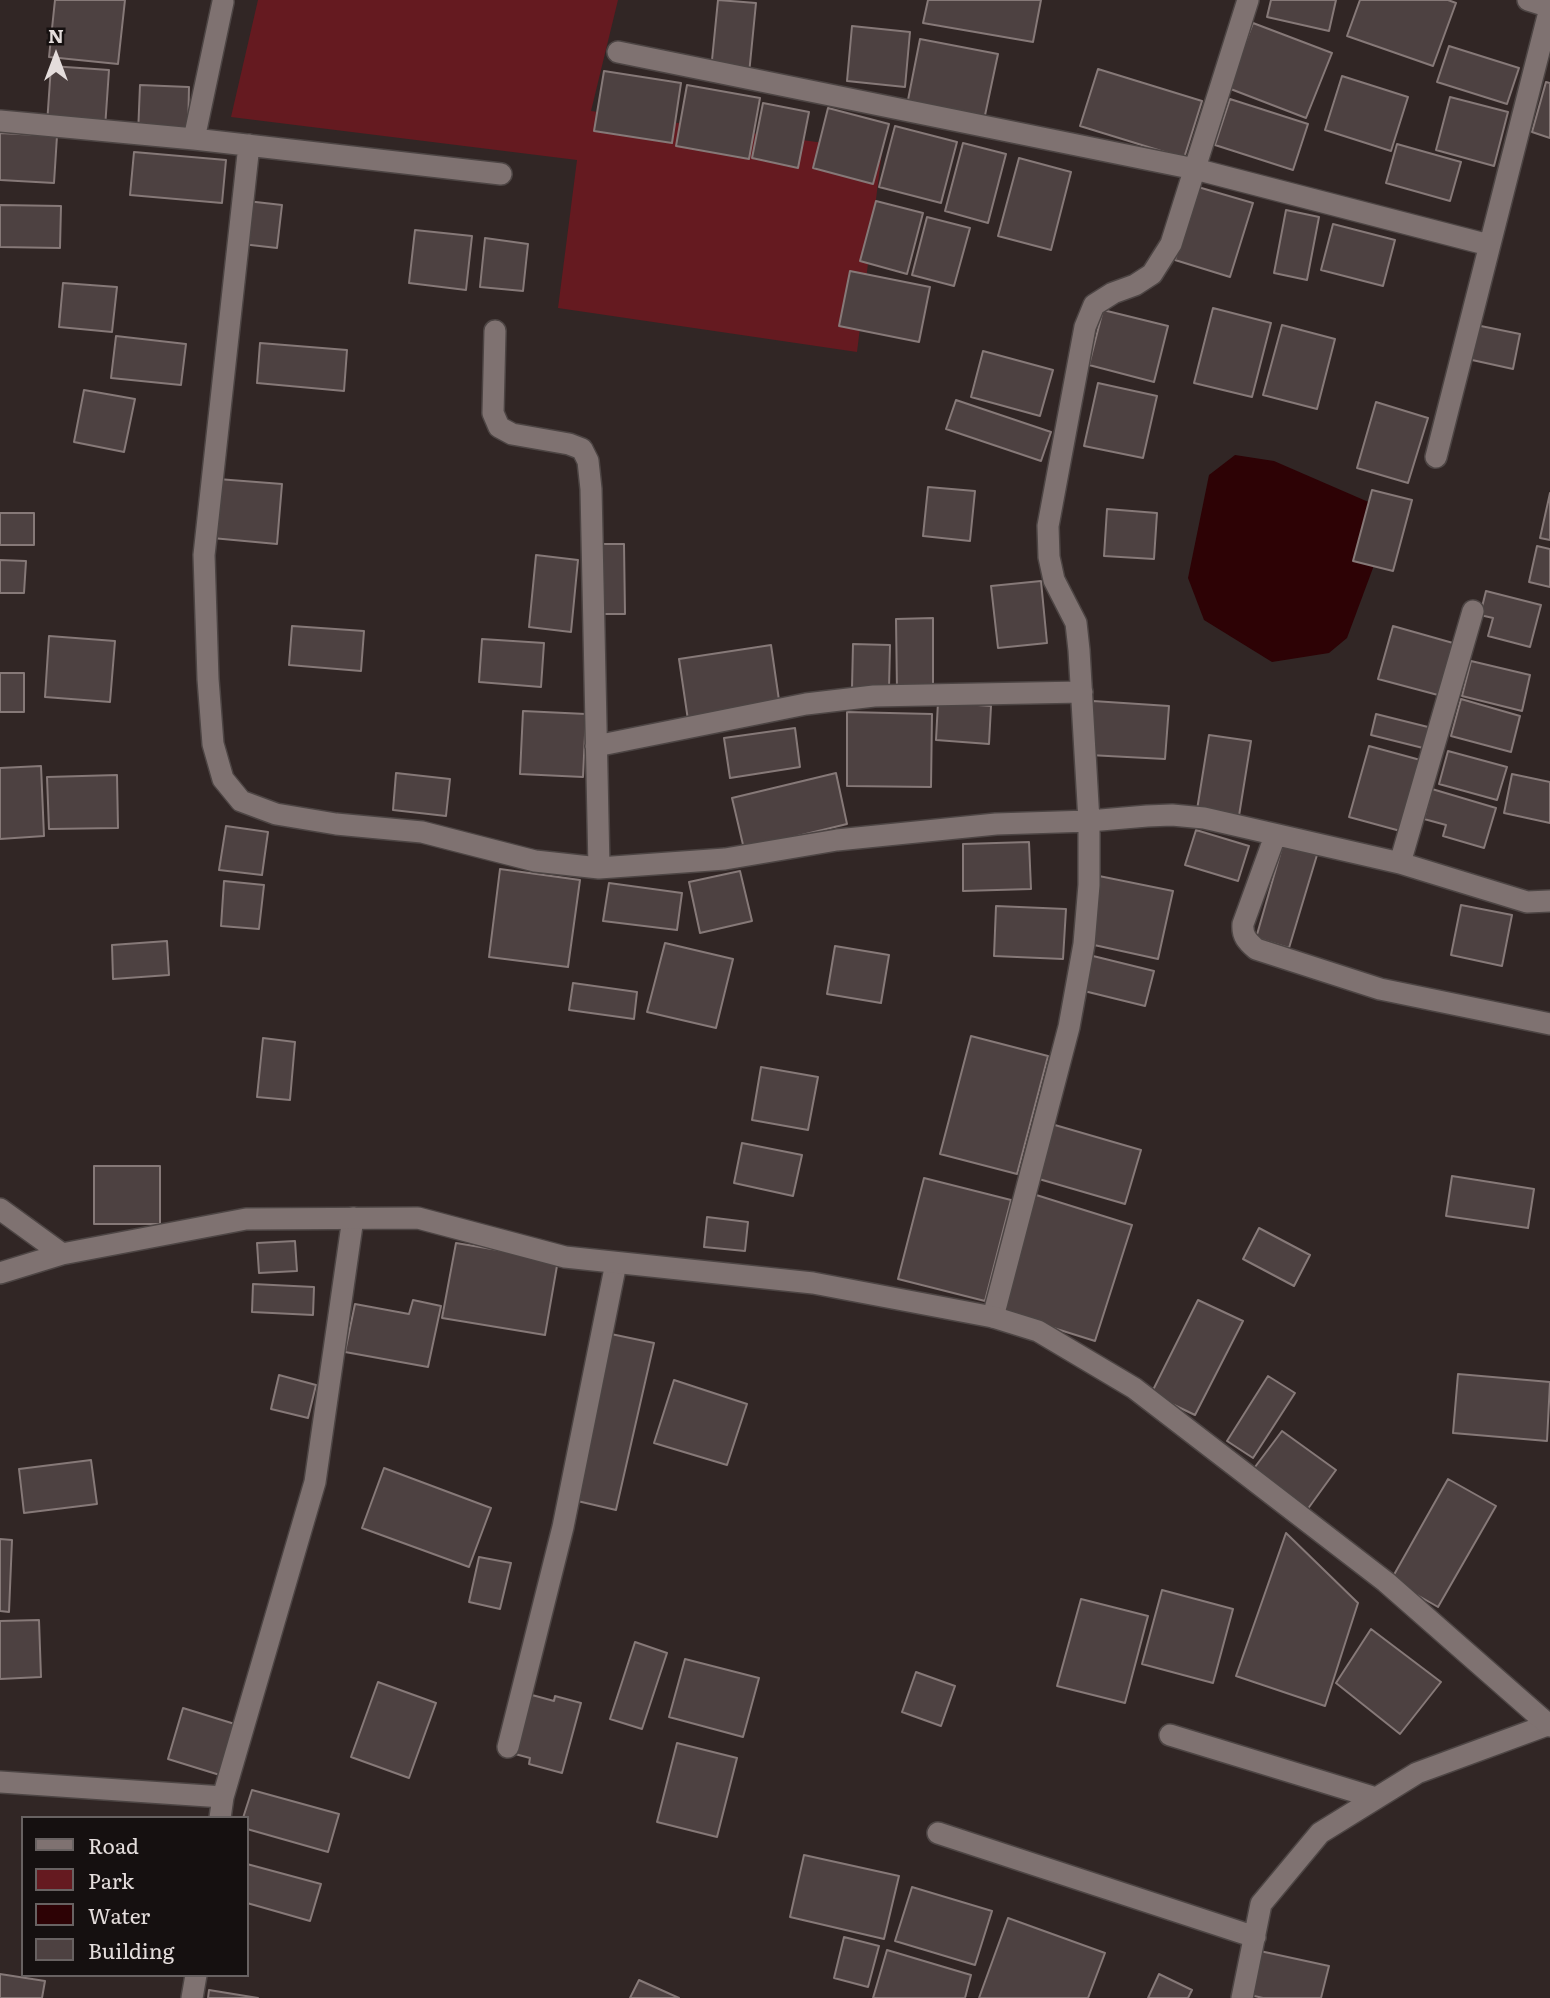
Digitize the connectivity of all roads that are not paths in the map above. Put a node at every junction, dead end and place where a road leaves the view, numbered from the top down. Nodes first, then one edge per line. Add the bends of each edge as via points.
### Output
1 (1248, 0) edge
2 (1528, 0) edge
3 (218, 1) edge
4 (1550, 7) edge
5 (618, 52) dead end
6 (0, 121) edge
7 (194, 139) junction
8 (249, 145) junction
9 (1195, 169) junction
10 (501, 174) dead end
11 (1489, 245) junction
12 (495, 331) dead end
13 (1436, 457) dead end
14 (1473, 611) dead end
15 (1082, 692) junction
16 (596, 746) junction
17 (1089, 821) junction
18 (1275, 836) junction
19 (1400, 863) junction
20 (599, 868) junction
21 (1550, 901) edge
22 (1549, 1017) edge
23 (0, 1209) edge
24 (353, 1218) junction
25 (62, 1254) junction
26 (616, 1263) junction
27 (0, 1273) edge
28 (993, 1317) junction
29 (1550, 1725) edge
30 (1170, 1735) dead end
31 (508, 1747) dead end
32 (0, 1782) edge
33 (1377, 1798) junction
34 (222, 1807) edge
35 (939, 1833) dead end
36 (1255, 1937) junction
37 (195, 1977) edge
38 (192, 1998) edge
39 (1242, 1998) edge

1 - 9 street
2 - 4 street
3 - 7 street
4 - 11 street
5 - 9 street
6 - 7 street
7 - 8 street
8 - 10 street
8 - 20 street via 204,555 213,744 223,779 241,801 276,814 422,832 535,861
9 - 11 street
9 - 15 street via 1163,260 1152,274 1094,305 1086,327 1048,526 1054,580 1076,623
11 - 13 street
12 - 16 street via 493,413 499,427 512,434 569,444 582,449 588,460
14 - 19 street
15 - 16 street via 874,696 806,704
15 - 17 street
16 - 20 street
17 - 18 street via 1172,815
17 - 20 street via 969,827 837,840 725,859
17 - 28 street via 1084,944 1069,1027
18 - 19 street
18 - 22 street via 1243,924 1246,940 1256,948 1380,989
19 - 21 street via 1527,902
23 - 25 street
24 - 25 street via 246,1219
24 - 26 street via 418,1218 565,1257
24 - 34 street via 315,1482
25 - 27 street
26 - 28 street via 813,1283
26 - 31 street via 566,1514
28 - 29 street via 1038,1331 1134,1388 1387,1582
29 - 33 street via 1417,1773
30 - 33 street
32 - 34 street
33 - 36 street via 1320,1833 1261,1905
35 - 36 street
36 - 39 street
37 - 38 street

